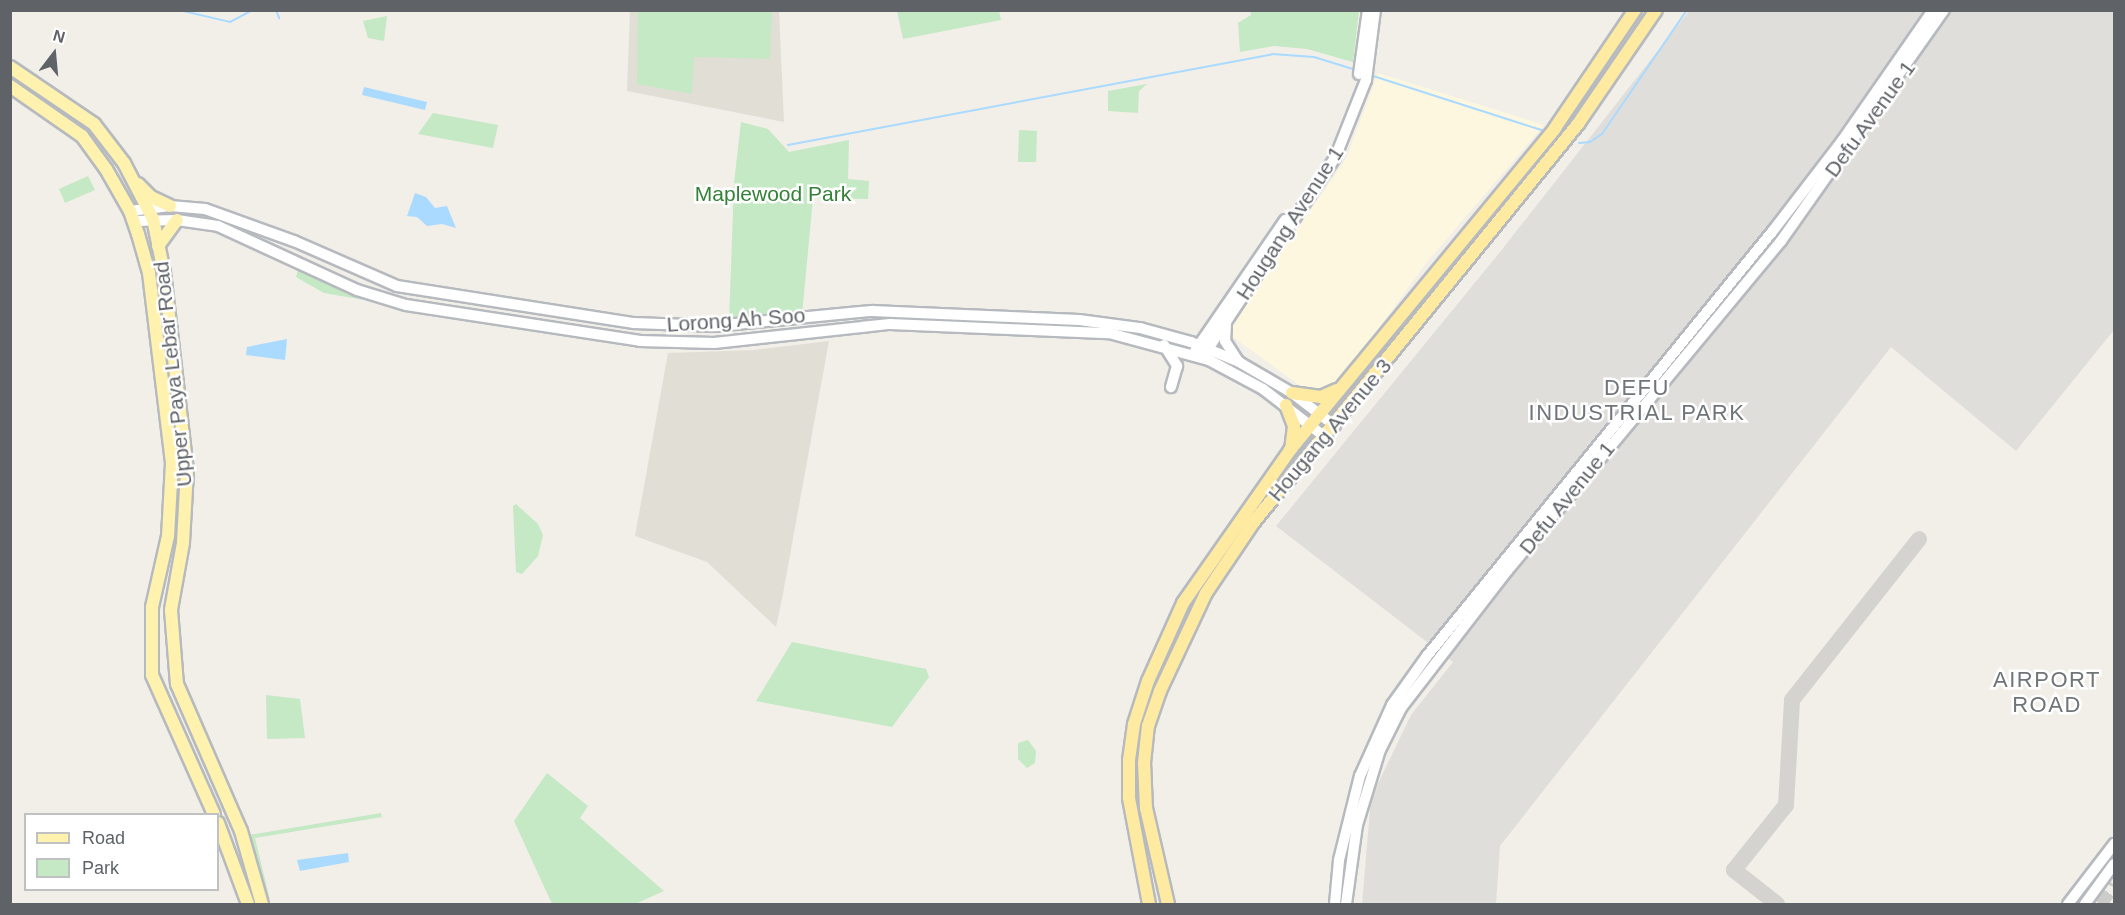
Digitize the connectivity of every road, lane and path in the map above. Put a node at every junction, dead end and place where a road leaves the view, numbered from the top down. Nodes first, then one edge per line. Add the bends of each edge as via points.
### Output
1 (1368, 10) edge
2 (1375, 10) edge
3 (1635, 10) edge
4 (1656, 10) edge
5 (1932, 10) edge
6 (1944, 10) edge
7 (1365, 66) junction
8 (10, 67) edge
9 (1362, 79) junction
10 (10, 86) edge
11 (124, 163) junction
12 (170, 206) junction
13 (150, 214) junction
14 (132, 216) junction
15 (177, 220) junction
16 (313, 236) dead end
17 (158, 246) junction
18 (317, 252) junction
19 (910, 312) junction
20 (1226, 321) junction
21 (910, 324) junction
22 (1164, 345) junction
23 (1201, 351) junction
24 (1239, 362) junction
25 (1170, 387) dead end
26 (1342, 387) junction
27 (1292, 393) junction
28 (1286, 405) junction
29 (1320, 414) junction
30 (1311, 425) junction
31 (1335, 426) junction
32 (1325, 437) junction
33 (1290, 450) junction
34 (152, 607) junction
35 (171, 610) junction
36 (214, 813) edge
37 (219, 826) edge
38 (2115, 844) edge
39 (2115, 864) edge
40 (248, 904) edge
41 (262, 904) edge
42 (1149, 904) edge
43 (1168, 904) edge
44 (1335, 904) edge
45 (1346, 904) edge
46 (2068, 904) edge
47 (2085, 904) edge

1 - 7 main road, Hougang Avenue 1
2 - 7 main road, Hougang Avenue 1
3 - 26 highway, Hougang Avenue 3 via 1556,128
4 - 31 highway, Hougang Avenue 3 via 1578,124
5 - 44 main road, Defu Avenue 1 via 1835,151 1426,656 1392,705 1360,776 1339,860
6 - 45 main road, Defu Avenue 1 via 1775,248 1507,571 1401,708 1380,750 1357,825
7 - 9 main road, Hougang Avenue 1
8 - 11 main road, Upper Paya Lebar Road via 94,123
9 - 20 main road, Hougang Avenue 1 via 1335,158
9 - 23 main road, Hougang Avenue 1 via 1330,155
10 - 14 main road, Upper Paya Lebar Road via 82,136
11 - 12 main road via 145,191
11 - 13 main road, Upper Paya Lebar Road
12 - 13 main road, Lorong Ah Soo
12 - 18 main road, Lorong Ah Soo via 226,216
13 - 14 main road, Lorong Ah Soo
13 - 15 main road, Lorong Ah Soo
13 - 17 main road, Upper Paya Lebar Road
14 - 34 main road, Upper Paya Lebar Road via 149,273 172,463 168,537
15 - 17 main road
15 - 21 main road, Lorong Ah Soo via 230,230 357,290 406,305 640,341 714,344
16 - 18 main road
17 - 35 main road, Upper Paya Lebar Road via 187,471 183,543
18 - 19 main road, Lorong Ah Soo via 397,286 634,323 695,327 845,312
19 - 21 main road via 919,317
19 - 23 main road, Lorong Ah Soo via 1110,323
20 - 23 main road, Hougang Avenue 1
20 - 24 main road via 1225,341
21 - 22 main road, Lorong Ah Soo via 1077,329
22 - 23 main road, Lorong Ah Soo
22 - 25 main road via 1177,366
23 - 24 main road, Lorong Ah Soo
23 - 28 main road, Lorong Ah Soo
24 - 27 main road, Lorong Ah Soo
26 - 27 highway via 1321,397
26 - 29 highway, Hougang Avenue 3
27 - 29 main road, Lorong Ah Soo
28 - 30 main road, Lorong Ah Soo
28 - 33 highway via 1294,426
29 - 30 highway, Hougang Avenue 3
29 - 31 main road, Lorong Ah Soo
30 - 32 main road, Lorong Ah Soo
30 - 33 highway, Hougang Avenue 3
31 - 32 highway, Hougang Avenue 3
32 - 43 highway, Hougang Avenue 3 via 1226,561 1184,635 1148,726 1144,784
33 - 42 highway, Hougang Avenue 3 via 1183,603 1164,640 1139,708 1129,760 1129,798
34 - 35 main road via 162,605
34 - 36 main road, Upper Paya Lebar Road via 149,638 154,682
35 - 41 main road, Upper Paya Lebar Road via 177,684 241,831
37 - 40 main road
38 - 46 main road
39 - 47 main road

